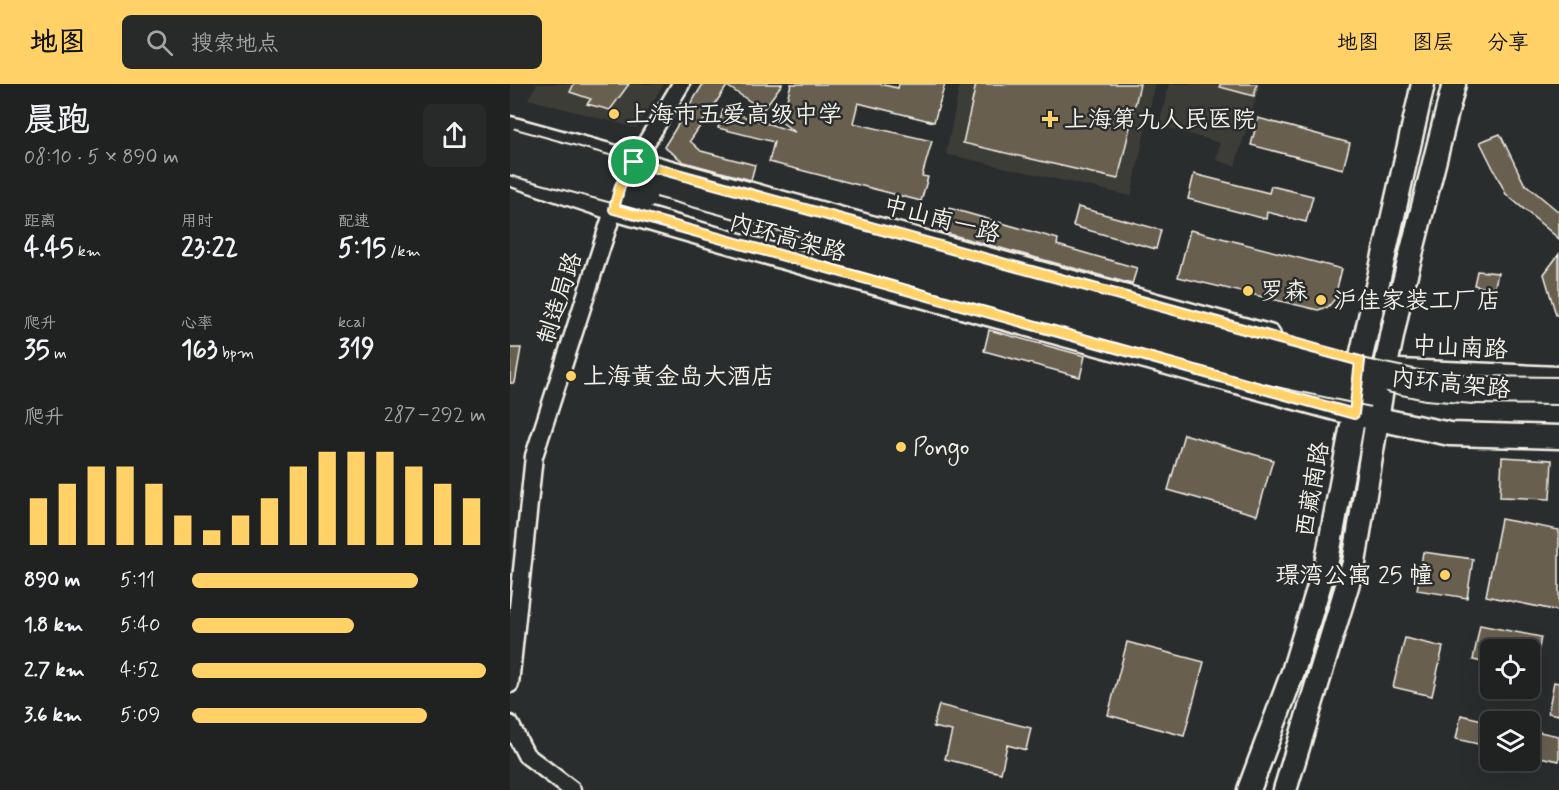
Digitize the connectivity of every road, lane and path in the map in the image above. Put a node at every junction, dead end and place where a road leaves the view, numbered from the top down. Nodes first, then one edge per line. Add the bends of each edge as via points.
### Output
1 (681, 84) edge
2 (1423, 84) edge
3 (1454, 84) edge
4 (510, 128) edge
5 (510, 142) edge
6 (510, 161) edge
7 (634, 162) junction
8 (510, 174) edge
9 (614, 209) junction
10 (1360, 361) junction
11 (1385, 370) junction
12 (1559, 378) edge
13 (1559, 390) edge
14 (1559, 407) edge
15 (1354, 414) junction
16 (1378, 417) junction
17 (1559, 437) edge
18 (510, 684) edge
19 (1309, 711) junction
20 (510, 724) edge
21 (572, 790) edge
22 (1249, 790) edge
23 (1285, 790) edge
24 (1301, 790) edge

1 - 7 street, 制造局路
2 - 10 main road, 西藏南路
3 - 11 main road
4 - 7 main road, 中山南一路
5 - 13 highway, 内环高架路, bridge via 1344,369 1427,386
6 - 14 highway, 内环高架路, bridge via 1254,368 1392,396
7 - 9 street, 制造局路 via 620,186
7 - 10 main road, 中山南一路
8 - 9 main road
9 - 15 main road
9 - 18 street, 制造局路 via 534,456
10 - 11 main road, 中山南路
10 - 15 main road, 西藏南路
11 - 12 main road, 中山南路
11 - 16 main road
15 - 16 main road
15 - 22 main road, 西藏南路 via 1327,560 1293,672
16 - 17 main road via 1450,434
16 - 19 main road via 1354,563
19 - 23 main road
19 - 24 main road
20 - 21 street via 526,755

